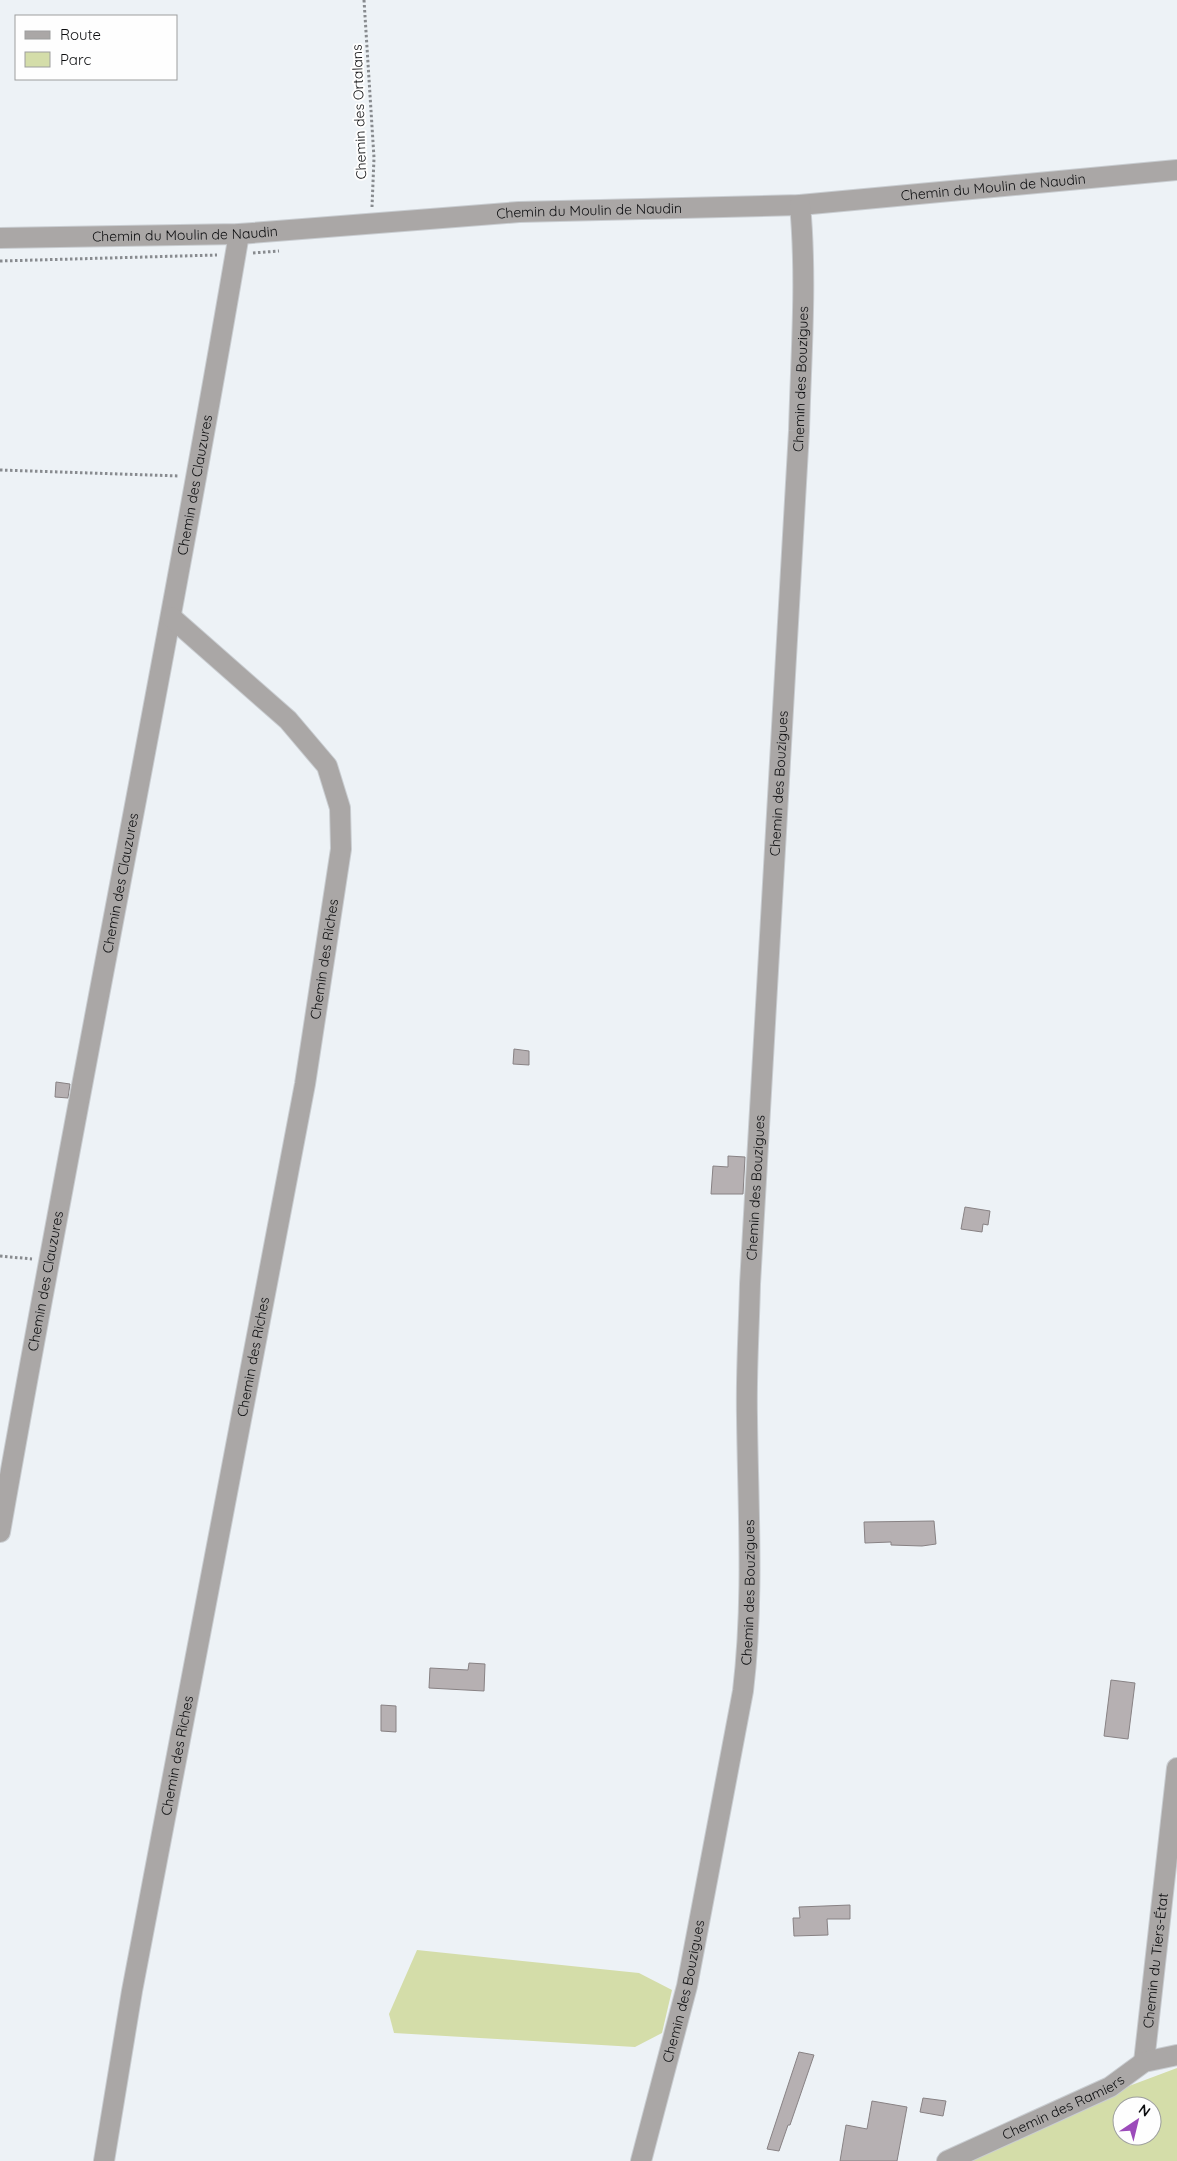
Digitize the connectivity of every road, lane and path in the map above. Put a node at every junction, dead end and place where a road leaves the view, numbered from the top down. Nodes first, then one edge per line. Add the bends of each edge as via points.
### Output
1 (364, 0) edge
2 (1177, 170) edge
3 (800, 205) junction
4 (372, 222) junction
5 (238, 234) junction
6 (0, 238) edge
7 (0, 470) edge
8 (195, 478) junction
9 (171, 617) junction
10 (0, 1256) edge
11 (49, 1260) junction
12 (0, 1532) edge
13 (1177, 1768) edge
14 (1177, 2056) edge
15 (1144, 2062) junction
16 (104, 2161) edge
17 (641, 2161) edge
18 (947, 2161) edge

1 - 4 path, Chemin des Ortalans via 374,158
2 - 3 street, Chemin du Moulin de Naudin
3 - 4 street, Chemin du Moulin de Naudin via 519,212
3 - 17 street, Chemin des Bouzigues via 803,281 799,431 750,1284 746,1414 750,1592 747,1654 687,1986
4 - 5 street, Chemin du Moulin de Naudin
5 - 6 street, Chemin du Moulin de Naudin
5 - 8 street, Chemin des Clauzures
7 - 8 path
8 - 9 street, Chemin des Clauzures
9 - 11 street, Chemin des Clauzures
9 - 16 street, Chemin des Riches via 288,720 328,766 340,808 341,849 305,1084 132,1991
10 - 11 path
11 - 12 street, Chemin des Clauzures
13 - 15 street, Chemin du Tiers-État
14 - 15 street, Chemin des Ramiers
15 - 18 street, Chemin des Ramiers via 1110,2087

